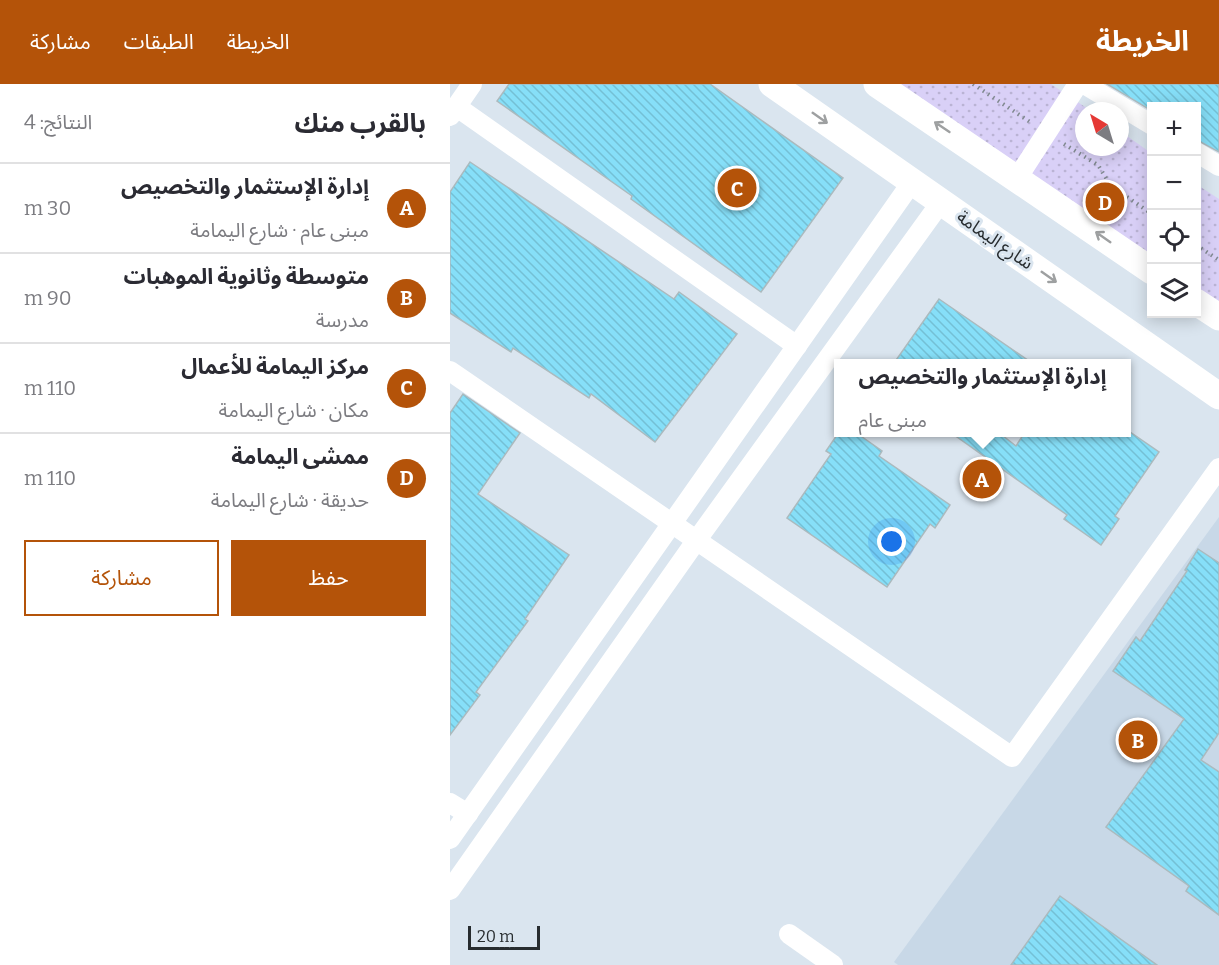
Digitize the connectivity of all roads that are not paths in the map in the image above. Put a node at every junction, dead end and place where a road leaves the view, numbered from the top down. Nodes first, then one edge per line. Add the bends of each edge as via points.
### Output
1 (472, 84) edge
2 (772, 84) edge
3 (877, 84) edge
4 (1078, 84) edge
5 (1084, 84) edge
6 (453, 111) edge
7 (1147, 122) edge
8 (1201, 155) edge
9 (1219, 166) edge
10 (1018, 177) junction
11 (912, 182) junction
12 (941, 202) junction
13 (1147, 267) edge
14 (1201, 305) edge
15 (1219, 318) edge
16 (797, 346) junction
17 (450, 371) edge
18 (1219, 396) edge
19 (1219, 468) edge
20 (672, 524) junction
21 (696, 541) junction
22 (450, 803) edge
23 (468, 814) junction
24 (450, 839) edge
25 (450, 890) edge
26 (789, 934) dead end
27 (833, 965) edge

1 - 6 street
2 -> 11 main road, شارع اليمامة
10 -> 3 main road
4 - 10 street
5 - 7 street
6 - 16 street
8 - 9 street
13 -> 10 main road
11 - 12 main road, شارع اليمامة
11 - 16 street
12 -> 18 main road, شارع اليمامة
12 - 21 street
14 - 15 main road
16 - 20 street
17 - 20 street
19 - 21 street via 1012,757
20 - 21 street
20 - 23 street
21 - 25 street
22 - 23 street
23 - 24 street
26 - 27 street

